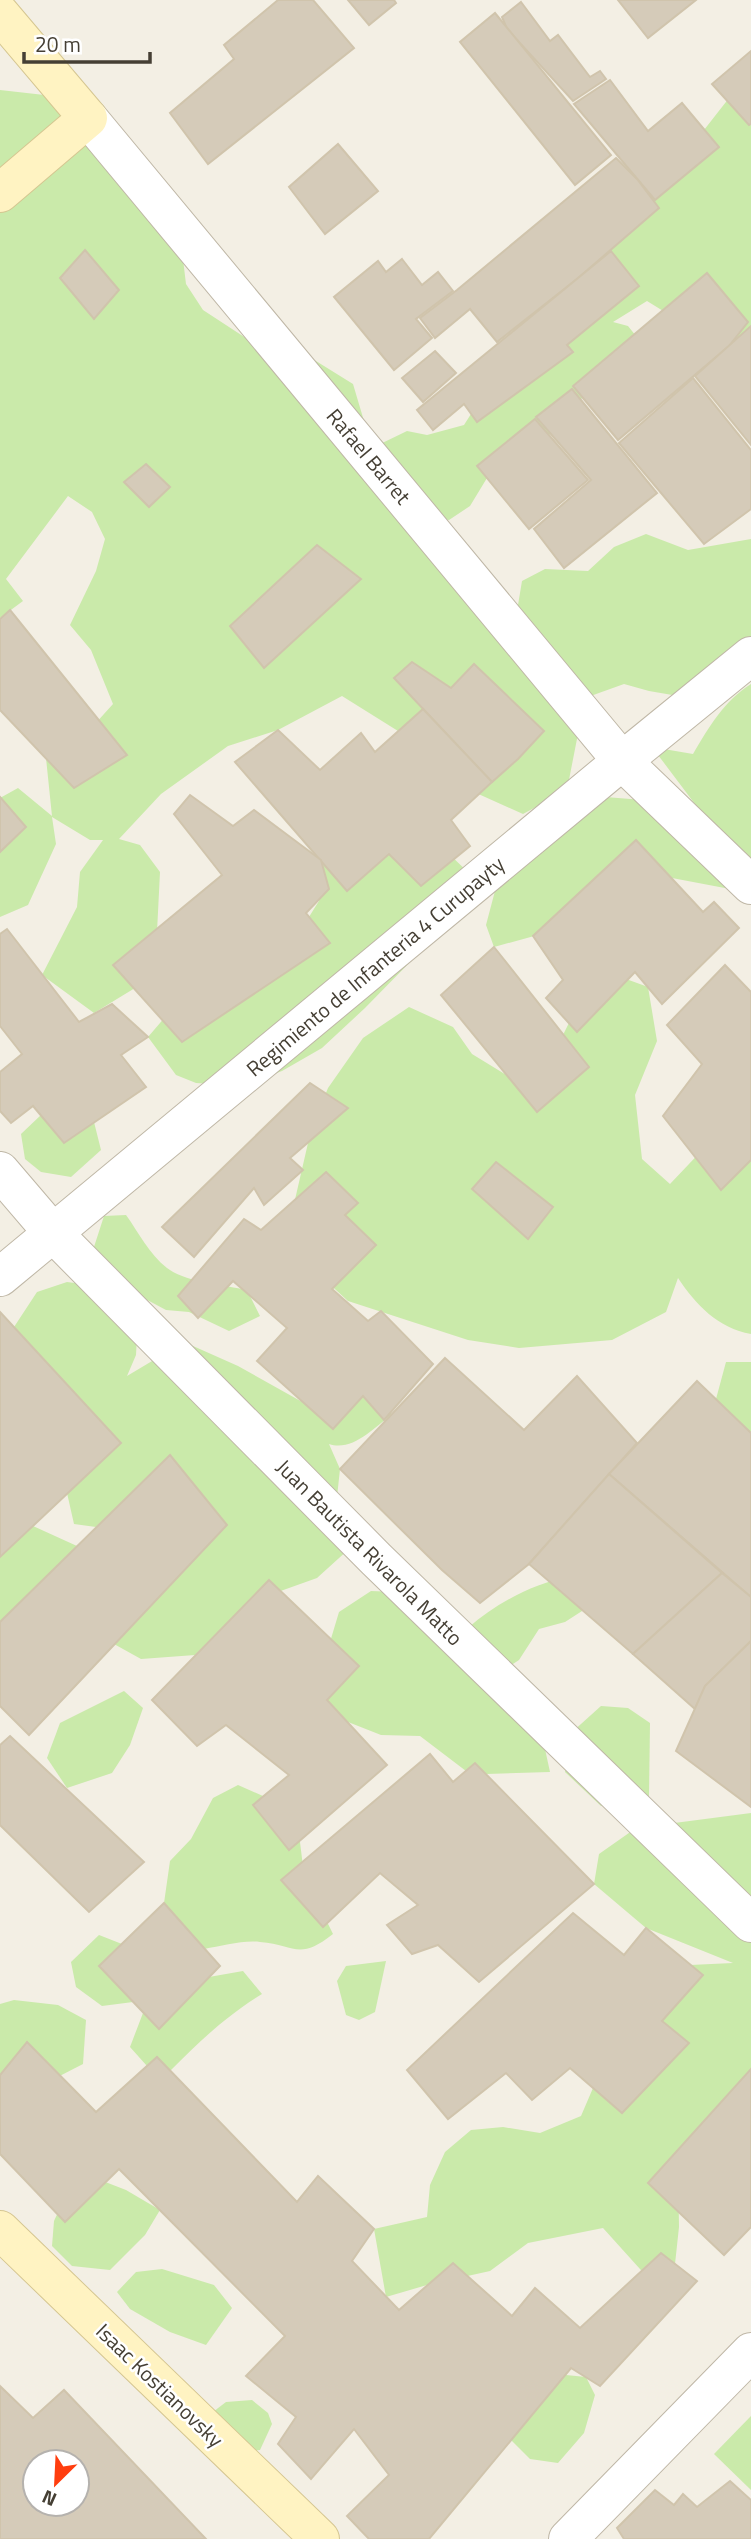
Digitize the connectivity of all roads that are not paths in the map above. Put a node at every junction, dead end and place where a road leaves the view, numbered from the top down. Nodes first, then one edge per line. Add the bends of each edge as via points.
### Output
1 (0, 14) edge
2 (89, 118) junction
3 (0, 192) edge
4 (751, 656) edge
5 (622, 761) junction
6 (751, 886) edge
7 (0, 1171) edge
8 (53, 1233) junction
9 (0, 1278) edge
10 (751, 1923) edge
11 (0, 2230) edge
12 (751, 2352) edge
13 (320, 2539) edge
14 (568, 2539) edge

1 - 2 main road, Rafael Barret
2 - 3 main road
2 - 5 street, Rafael Barret
4 - 5 street, Regimiento de Infanteria 4 Curupayty
5 - 6 street, Rafael Barret
5 - 8 street, Regimiento de Infanteria 4 Curupayty
7 - 8 street, Juan Bautista Rivarola Matto
8 - 9 street, Regimiento de Infanteria 4 Curupayty
8 - 10 street, Juan Bautista Rivarola Matto via 376,1559
11 - 13 main road, Isaac Kostianovsky
12 - 14 street

